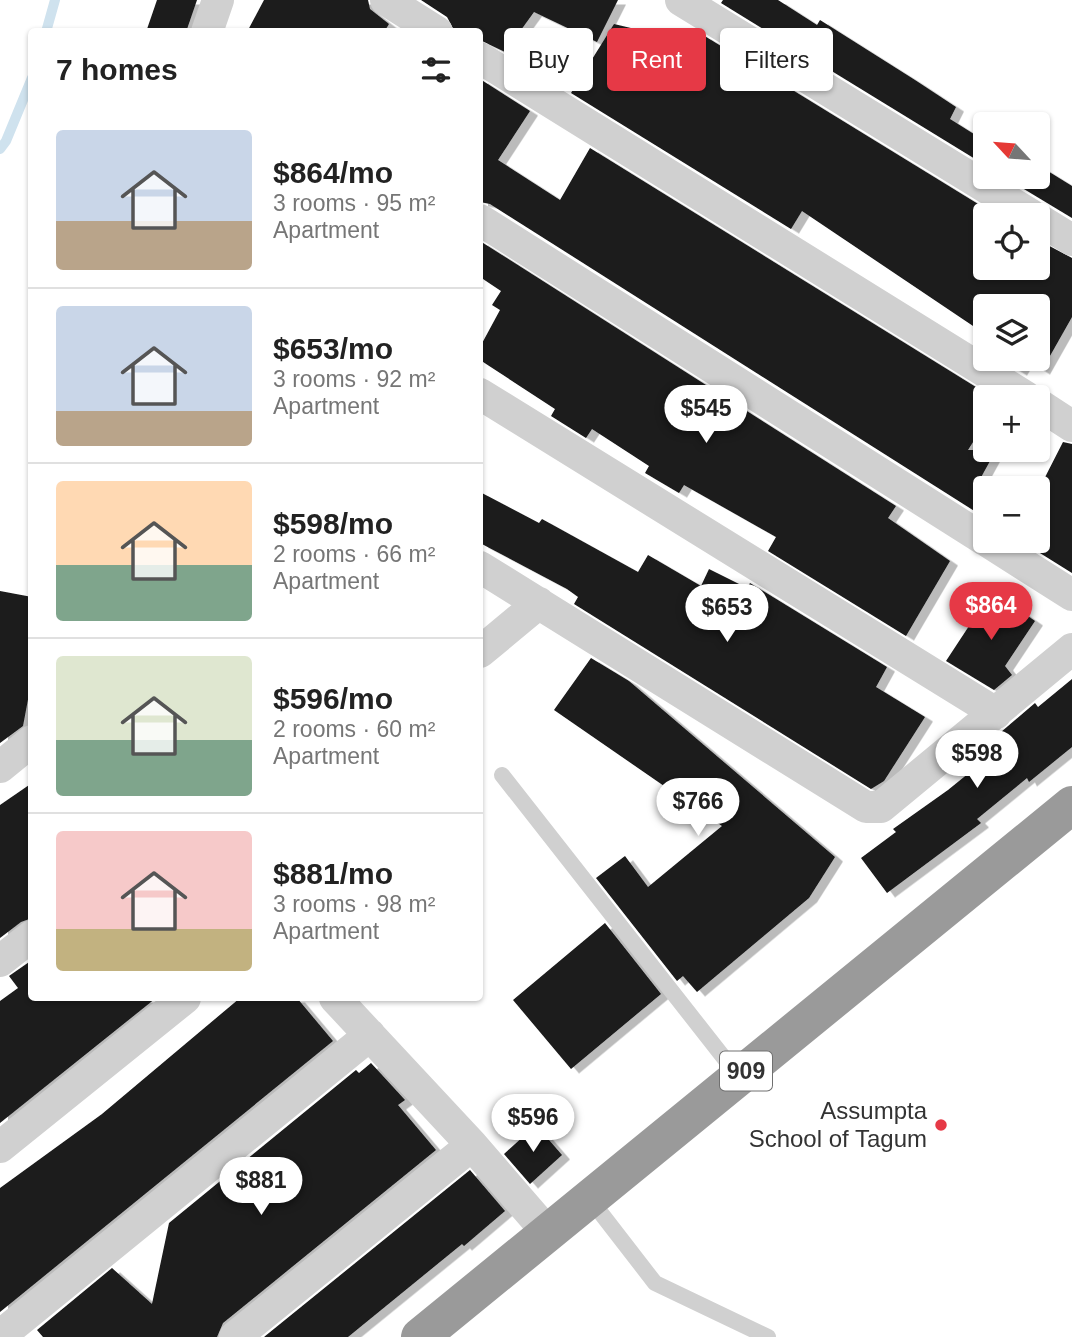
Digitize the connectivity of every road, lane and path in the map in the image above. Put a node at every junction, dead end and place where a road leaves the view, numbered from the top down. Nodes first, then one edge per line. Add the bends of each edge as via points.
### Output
1 (218, 0) edge
2 (386, 0) edge
3 (681, 0) edge
4 (208, 28) edge
5 (431, 28) edge
6 (483, 60) edge
7 (1011, 203) edge
8 (483, 222) edge
9 (1050, 226) edge
10 (1072, 240) edge
11 (1007, 385) edge
12 (483, 396) edge
13 (1050, 411) edge
14 (1072, 425) edge
15 (973, 532) edge
16 (1006, 553) edge
17 (483, 569) edge
18 (1072, 595) edge
19 (539, 603) junction
20 (1072, 649) edge
21 (483, 650) edge
22 (996, 713) junction
23 (28, 744) edge
24 (0, 767) edge
25 (502, 775) dead end
26 (1072, 805) edge
27 (28, 939) edge
28 (0, 961) edge
29 (181, 1001) edge
30 (338, 1001) edge
31 (370, 1035) junction
32 (739, 1077) junction
33 (472, 1145) junction
34 (0, 1147) edge
35 (590, 1199) junction
36 (548, 1233) junction
37 (0, 1336) edge
38 (235, 1337) edge
39 (420, 1337) edge
40 (768, 1337) edge

1 - 4 street
2 - 5 street
3 - 7 street
6 - 11 street
8 - 15 street
9 - 10 street
12 - 22 street
13 - 14 street
16 - 18 street
17 - 19 street
19 - 21 street
19 - 22 street via 866,807 881,807
20 - 22 street
23 - 24 street
25 - 32 lane
26 - 32 highway, 909
27 - 28 street
29 - 34 street
30 - 31 street
31 - 33 street
31 - 37 street
32 - 35 highway, 909
33 - 36 street
33 - 38 street
35 - 36 highway, 909
35 - 40 lane via 655,1283
36 - 39 highway, 909

